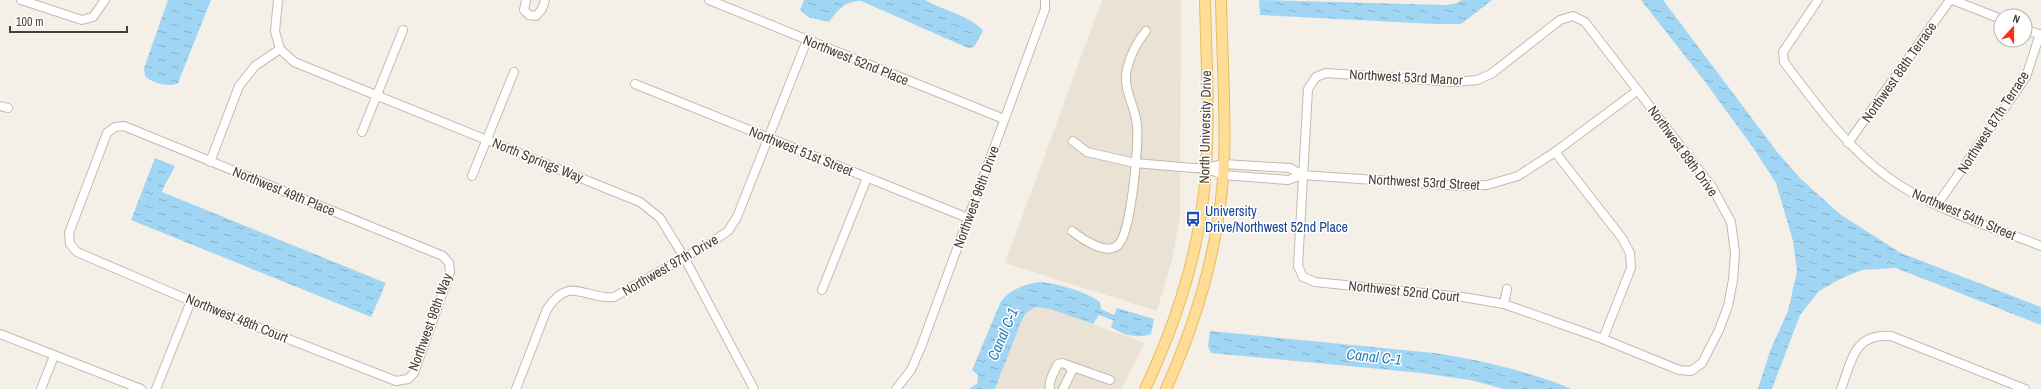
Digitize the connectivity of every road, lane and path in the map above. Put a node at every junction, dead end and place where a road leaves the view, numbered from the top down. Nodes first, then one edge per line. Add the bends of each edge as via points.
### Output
1 (21, 0) edge
2 (105, 0) edge
3 (278, 0) edge
4 (526, 0) edge
5 (545, 0) edge
6 (709, 0) edge
7 (1045, 0) edge
8 (1205, 0) edge
9 (1221, 0) edge
10 (1818, 0) edge
11 (1950, 0) edge
12 (1953, 0) edge
13 (1573, 16) joint
14 (1993, 16) edge
15 (403, 30) dead end
16 (1146, 31) dead end
17 (2040, 34) edge
18 (807, 40) junction
19 (280, 49) junction
20 (514, 72) dead end
21 (635, 84) dead end
22 (1638, 90) junction
23 (377, 96) junction
24 (1004, 119) junction
25 (362, 132) dead end
26 (768, 137) junction
27 (487, 139) junction
28 (1073, 141) dead end
29 (1848, 143) junction
30 (1555, 152) junction
31 (210, 162) junction
32 (1135, 163) junction
33 (1224, 164) junction
34 (1266, 166) junction
35 (1206, 168) junction
36 (1223, 175) junction
37 (1302, 175) junction
38 (472, 176) dead end
39 (867, 178) junction
40 (1266, 178) junction
41 (1937, 205) junction
42 (968, 218) junction
43 (1072, 231) dead end
44 (70, 244) joint
45 (2040, 244) edge
46 (684, 257) junction
47 (449, 263) joint
48 (1507, 288) dead end
49 (822, 290) dead end
50 (191, 300) junction
51 (1504, 304) junction
52 (0, 334) edge
53 (1603, 339) junction
54 (54, 356) junction
55 (1069, 366) junction
56 (1691, 371) joint
57 (408, 379) joint
58 (1110, 380) dead end
59 (518, 388) edge
60 (41, 389) edge
61 (141, 389) edge
62 (156, 389) edge
63 (754, 389) edge
64 (896, 389) edge
65 (1050, 389) edge
66 (1063, 389) edge
67 (1145, 389) edge
68 (1166, 389) edge
69 (1841, 389) edge
70 (2025, 389) edge

1 - 2 street via 82,20 93,16
3 - 19 street via 275,31
4 - 5 street via 524,10 529,15 536,16
6 - 18 street, Northwest 52nd Place
7 - 24 street, Northwest 96th Drive via 1045,9
8 - 35 main road, North University Drive
9 - 33 main road, North University Drive
10 - 29 street, Northwest 54th Street via 1783,52 1784,62 1835,130
11 - 29 street, Northwest 88th Terrace
12 - 14 street
13 - 22 street, Northwest 89th Drive via 1585,22
13 - 37 street, Northwest 53rd Manor via 1560,20 1491,74 1477,80 1455,82 1326,73 1316,77 1308,89
15 - 23 street
16 - 32 street via 1137,43 1127,70 1128,96 1137,126
17 - 41 street, Northwest 87th Terrace via 2026,77
18 - 24 street, Northwest 52nd Place
18 - 26 street, Northwest 97th Drive
19 - 23 street, North Springs Way via 294,62
19 - 31 street via 256,66 239,86
20 - 27 street
21 - 26 street, Northwest 51st Street
22 - 30 street, Northwest 53rd Street
22 - 56 street, Northwest 89th Drive via 1712,187 1731,222 1735,253 1728,306 1720,330 1702,363
23 - 25 street
23 - 27 street, North Springs Way
24 - 42 street, Northwest 96th Drive
26 - 39 street, Northwest 51st Street
26 - 46 street, Northwest 97th Drive via 737,217 728,232
27 - 38 street
27 - 46 street, North Springs Way via 640,202 660,218
28 - 32 street via 1087,152
29 - 41 street, Northwest 54th Street via 1888,178
30 - 37 street, Northwest 53rd Street via 1518,176 1487,185 1462,186
30 - 53 street via 1622,238 1630,253 1631,268
31 - 44 street, Northwest 49th Place via 124,126 115,127 108,133 102,147 69,233
31 - 47 street, Northwest 49th Place via 443,256
32 - 35 street
32 - 43 street via 1128,221 1124,237 1118,246 1108,249 1084,241
33 - 34 street, Northwest 53rd Street
33 - 35 street, Northwest 53rd Street
33 - 36 main road, North University Drive
34 - 37 street, Northwest 53rd Street via 1290,168
34 - 40 street
35 - 36 street, Northwest 53rd Street
35 - 67 main road, North University Drive via 1201,216 1186,285 1162,352
36 - 40 street, Northwest 53rd Street
36 - 68 main road, North University Drive via 1214,243 1202,290 1191,327
37 - 40 street, Northwest 53rd Street via 1288,180
37 - 51 street, Northwest 52nd Court via 1298,266 1303,277 1315,282 1463,297
39 - 42 street, Northwest 51st Street
39 - 49 street
41 - 45 street, Northwest 54th Street
42 - 64 street, Northwest 96th Drive via 911,370
44 - 50 street, Northwest 48th Court via 77,252
46 - 59 street, Northwest 97th Drive via 614,297 603,298 577,290 554,298 547,309
46 - 63 street, North Springs Way
47 - 57 street, Northwest 98th Way via 450,272 414,373
48 - 51 street
50 - 57 street, Northwest 48th Court via 396,381
50 - 62 street
51 - 53 street, Northwest 52nd Court
52 - 54 street
53 - 56 street, Northwest 52nd Court via 1678,370
54 - 60 street
54 - 61 street
55 - 58 street
55 - 65 street via 1058,364 1049,384
55 - 66 street via 1072,371
69 - 70 street via 1856,349 1866,339 1878,335 1891,336

